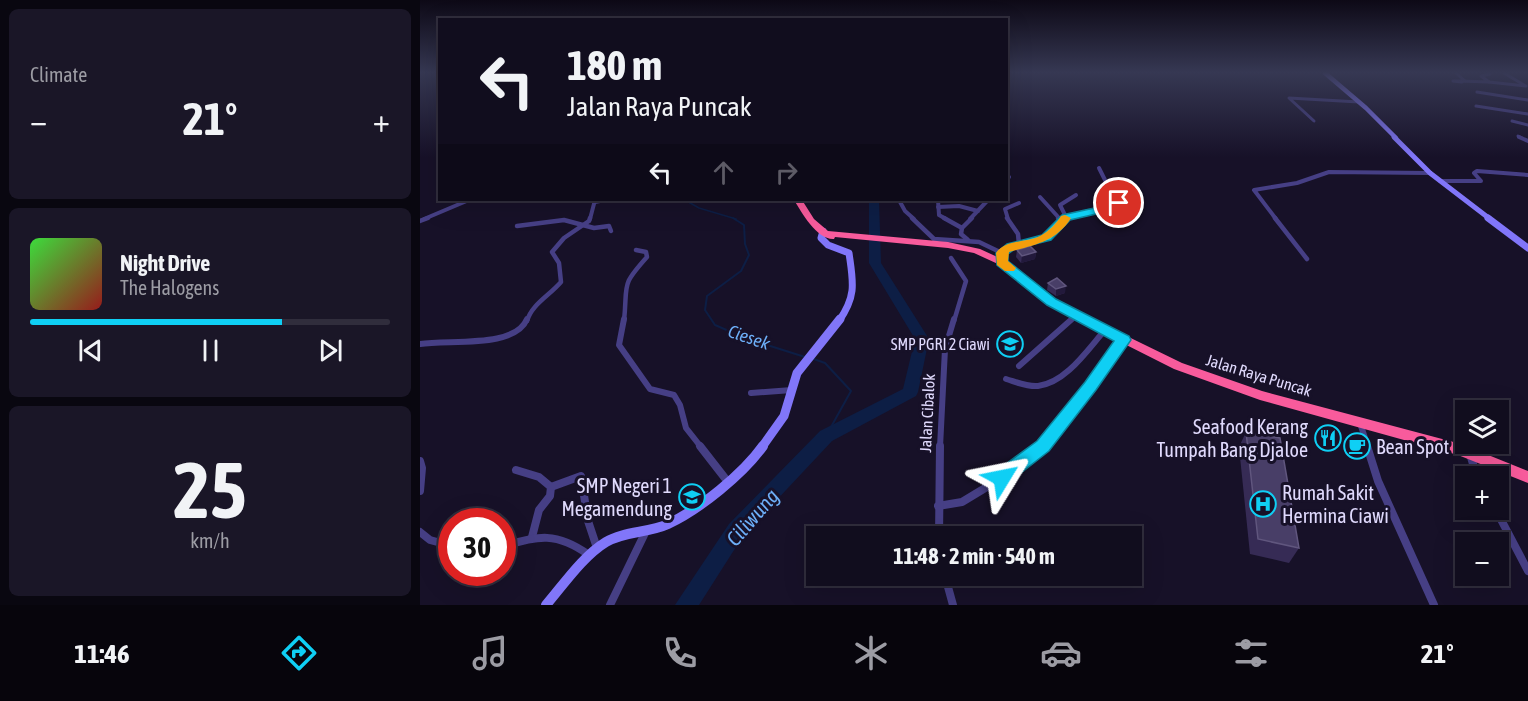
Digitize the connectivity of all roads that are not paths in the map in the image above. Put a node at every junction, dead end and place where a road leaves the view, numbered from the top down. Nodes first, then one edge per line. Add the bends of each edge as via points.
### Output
1 (1293, 101) edge
2 (1346, 101) edge
3 (1359, 102) joint
4 (1476, 106) dead end
5 (1528, 114) edge
6 (1314, 121) dead end
7 (1512, 121) dead end
8 (1528, 125) edge
9 (1518, 136) dead end
10 (1528, 141) edge
11 (1099, 168) dead end
12 (1430, 173) junction
13 (1528, 175) edge
14 (1440, 181) junction
15 (1076, 195) dead end
16 (1040, 197) dead end
17 (467, 201) edge
18 (595, 201) edge
19 (799, 201) edge
20 (900, 201) edge
21 (938, 201) edge
22 (987, 201) edge
23 (1019, 203) dead end
24 (938, 207) junction
25 (978, 211) junction
26 (1064, 219) junction
27 (420, 221) edge
28 (582, 225) junction
29 (517, 226) dead end
30 (962, 228) junction
31 (611, 231) dead end
32 (828, 234) junction
33 (968, 240) junction
34 (1019, 244) junction
35 (1528, 248) edge
36 (636, 250) dead end
37 (951, 258) dead end
38 (997, 259) junction
39 (1307, 260) dead end
40 (1075, 316) junction
41 (1105, 330) junction
42 (1123, 340) junction
43 (420, 344) edge
44 (1019, 366) dead end
45 (1006, 379) dead end
46 (792, 390) junction
47 (751, 393) dead end
48 (1359, 421) junction
49 (1455, 448) edge
50 (1474, 454) edge
51 (420, 460) edge
52 (516, 470) dead end
53 (1528, 477) edge
54 (728, 482) junction
55 (551, 487) junction
56 (420, 491) edge
57 (938, 506) junction
58 (1501, 520) edge
59 (939, 526) edge
60 (646, 531) junction
61 (420, 532) edge
62 (532, 537) junction
63 (420, 541) edge
64 (436, 542) joint
65 (516, 542) edge
66 (593, 551) junction
67 (1528, 571) edge
68 (948, 586) edge
69 (546, 605) edge
70 (610, 605) edge
71 (953, 605) edge
72 (1434, 605) edge

1 - 6 street
2 - 3 street
3 - 12 street
4 - 5 street
7 - 8 street
9 - 10 street
11 - 26 street via 1119,205
12 - 14 street
12 - 39 street via 1332,172 1297,183 1256,189 1255,193
13 - 14 street via 1477,171 1474,173 1481,181
14 - 35 street
15 - 26 street via 1060,205
16 - 26 street
17 - 27 street
18 - 28 street via 591,218
19 - 32 highway via 811,221
20 - 33 street via 909,216 934,239
21 - 24 street
22 - 25 street
23 - 34 street via 1005,209
24 - 25 street
24 - 30 street via 939,215
25 - 30 street
26 - 34 street via 1044,239
28 - 29 street via 564,220
28 - 31 street via 609,226
28 - 43 street via 558,242 552,254 559,263 561,282 531,308 517,333 501,339
30 - 33 street via 961,234
32 - 38 highway, Jalan Raya Puncak via 851,242 956,251
32 - 46 street via 821,238 824,243 849,253 854,288 847,309 801,368
33 - 38 street via 987,244
34 - 38 street
36 - 54 street via 646,252 647,257 625,285 619,345 650,389 674,395 686,428
37 - 57 street, Jalan Cibalok via 966,281 945,349
38 - 40 highway, Jalan Raya Puncak
40 - 41 highway, Jalan Raya Puncak
40 - 44 street
41 - 42 highway, Jalan Raya Puncak
41 - 45 street via 1048,384 1034,386
42 - 48 highway, Jalan Raya Puncak via 1225,384
42 - 57 street via 1037,452 962,502
46 - 47 street
46 - 54 street via 775,432 754,459
48 - 49 highway, Jalan Raya Puncak
48 - 72 street via 1378,481
50 - 53 highway, Jalan Raya Puncak
51 - 56 street
52 - 55 street via 539,477
54 - 60 street via 690,511
55 - 62 street via 550,496 539,510
55 - 66 street via 581,476
57 - 59 street, Jalan Cibalok
58 - 67 street
60 - 66 street via 610,540
60 - 70 street
61 - 64 street
62 - 65 street
62 - 66 street via 562,539
63 - 64 street
66 - 69 street
68 - 71 street

